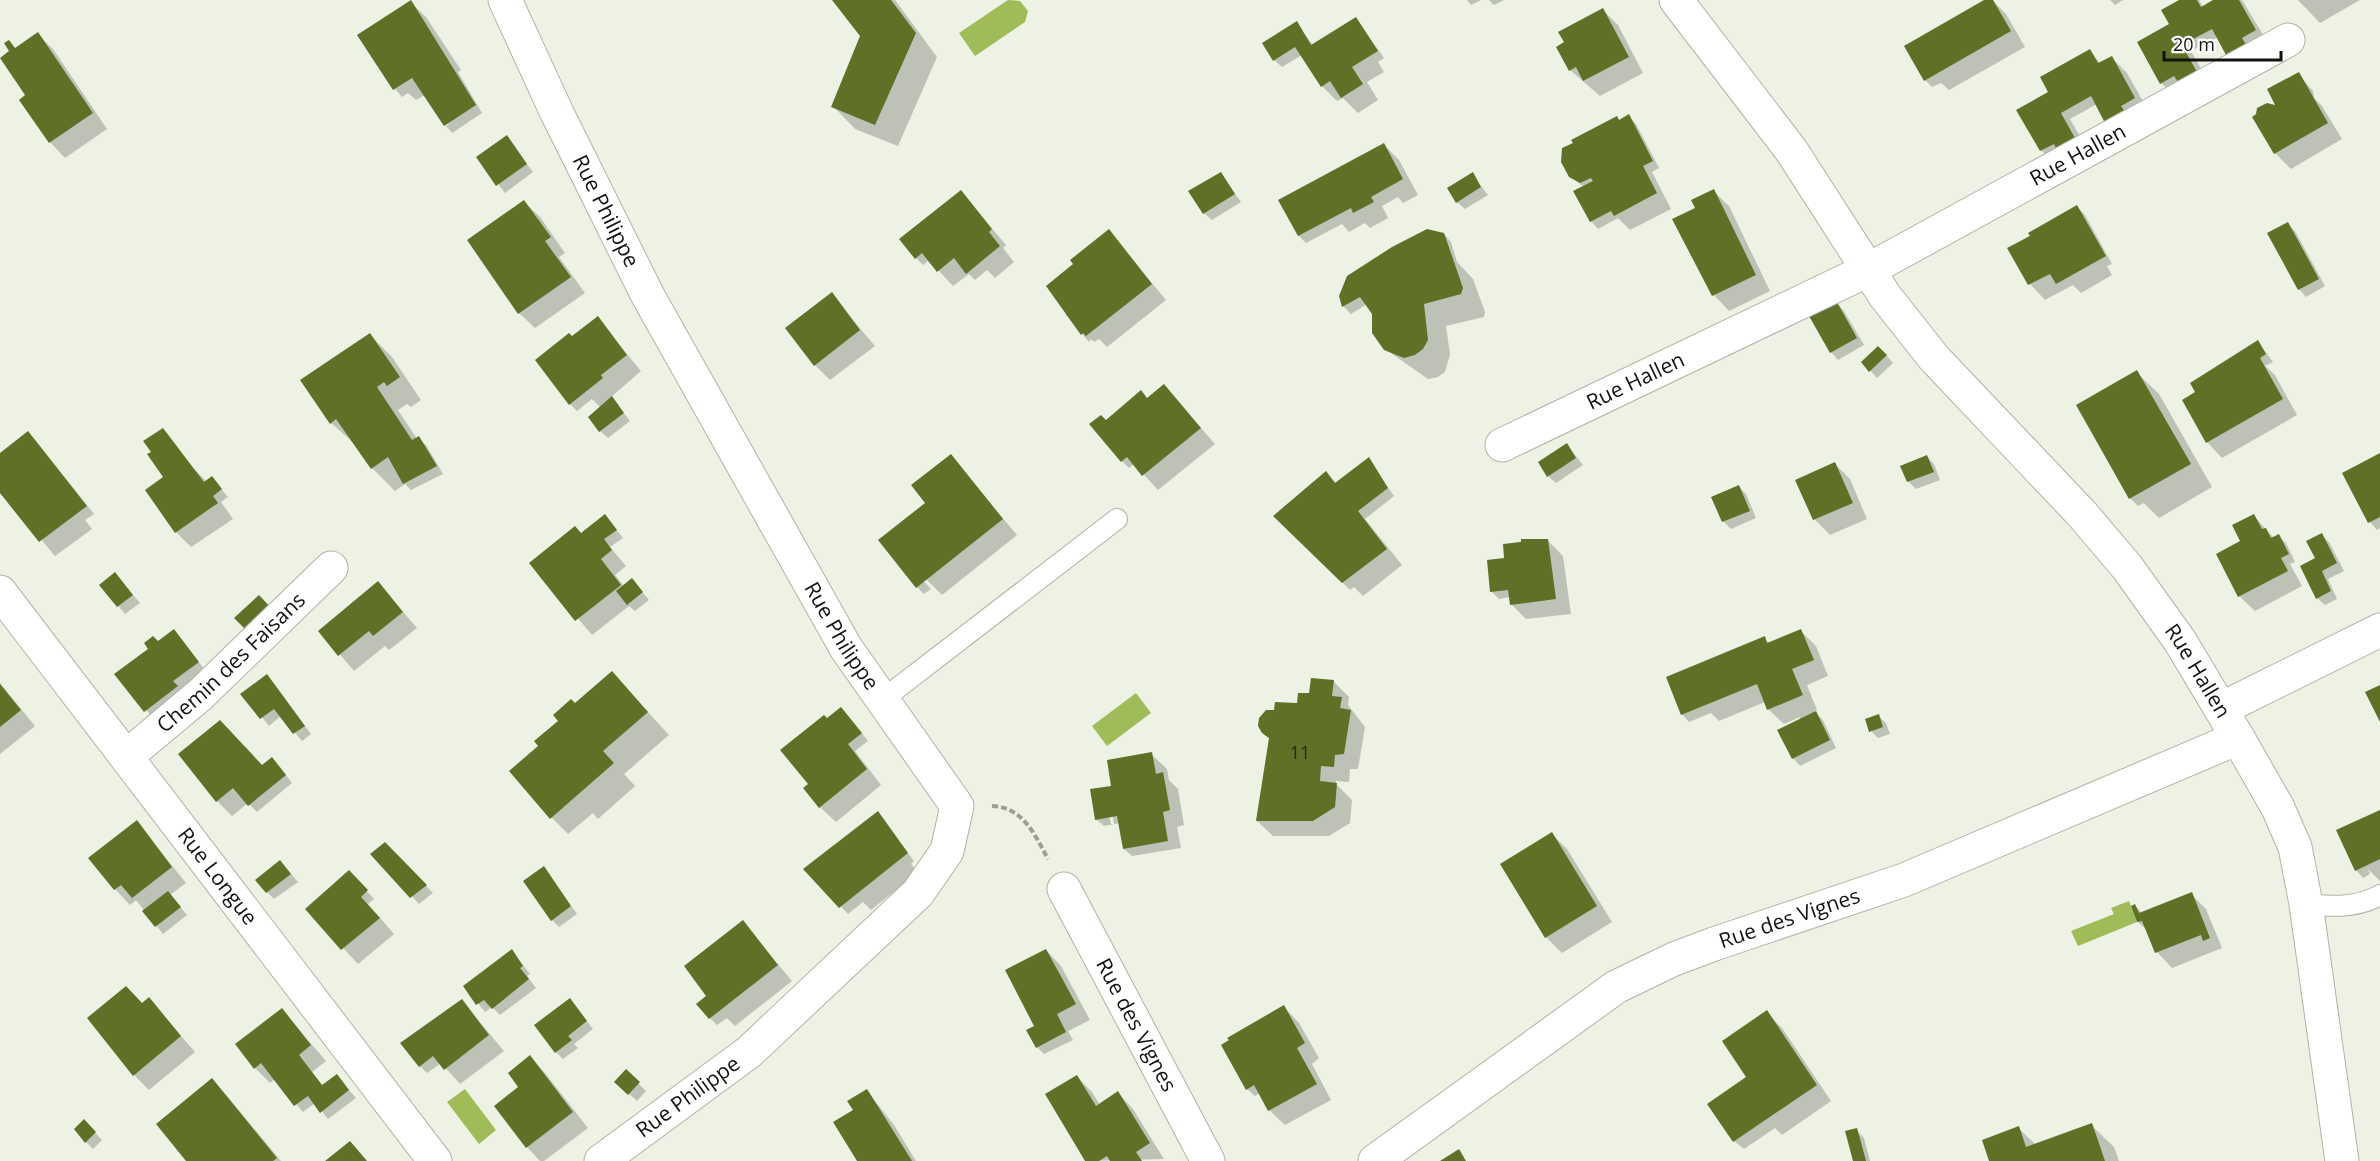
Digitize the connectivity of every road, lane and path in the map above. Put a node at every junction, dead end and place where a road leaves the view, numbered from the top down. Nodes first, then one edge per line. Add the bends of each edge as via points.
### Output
1 (505, 0) edge
2 (1676, 0) edge
3 (2288, 40) dead end
4 (1868, 270) junction
5 (1502, 445) dead end
6 (1117, 519) dead end
7 (331, 568) dead end
8 (0, 592) edge
9 (2380, 630) edge
10 (882, 700) junction
11 (2221, 709) junction
12 (2238, 738) junction
13 (127, 756) junction
14 (957, 806) junction
15 (1064, 889) joint
16 (2380, 895) edge
17 (2307, 904) junction
18 (435, 1161) edge
19 (601, 1161) edge
20 (1208, 1161) edge
21 (1375, 1161) edge
22 (2342, 1161) edge

1 - 10 street, Rue Philippe via 648,296 846,648
2 - 4 street, Rue Hallen via 1791,150
3 - 4 street, Rue Hallen
4 - 5 street, Rue Hallen
4 - 11 street, Rue Hallen via 1934,358 2127,567 2180,641
6 - 10 lane
7 - 13 street, Chemin des Faisans via 200,695
8 - 13 street, Rue Longue
9 - 11 street
10 - 14 street, Rue Philippe
11 - 12 street, Rue Hallen
12 - 17 street, Rue Hallen via 2278,808 2295,848
12 - 21 street, Rue des Vignes via 1904,880 1714,944 1616,987
13 - 18 street, Rue Longue
14 - 15 path via 1001,806 1028,822
14 - 19 street, Rue Philippe via 947,851 918,893 749,1052
15 - 20 street, Rue des Vignes
16 - 17 lane via 2368,902 2331,907
17 - 22 street, Rue Hallen

